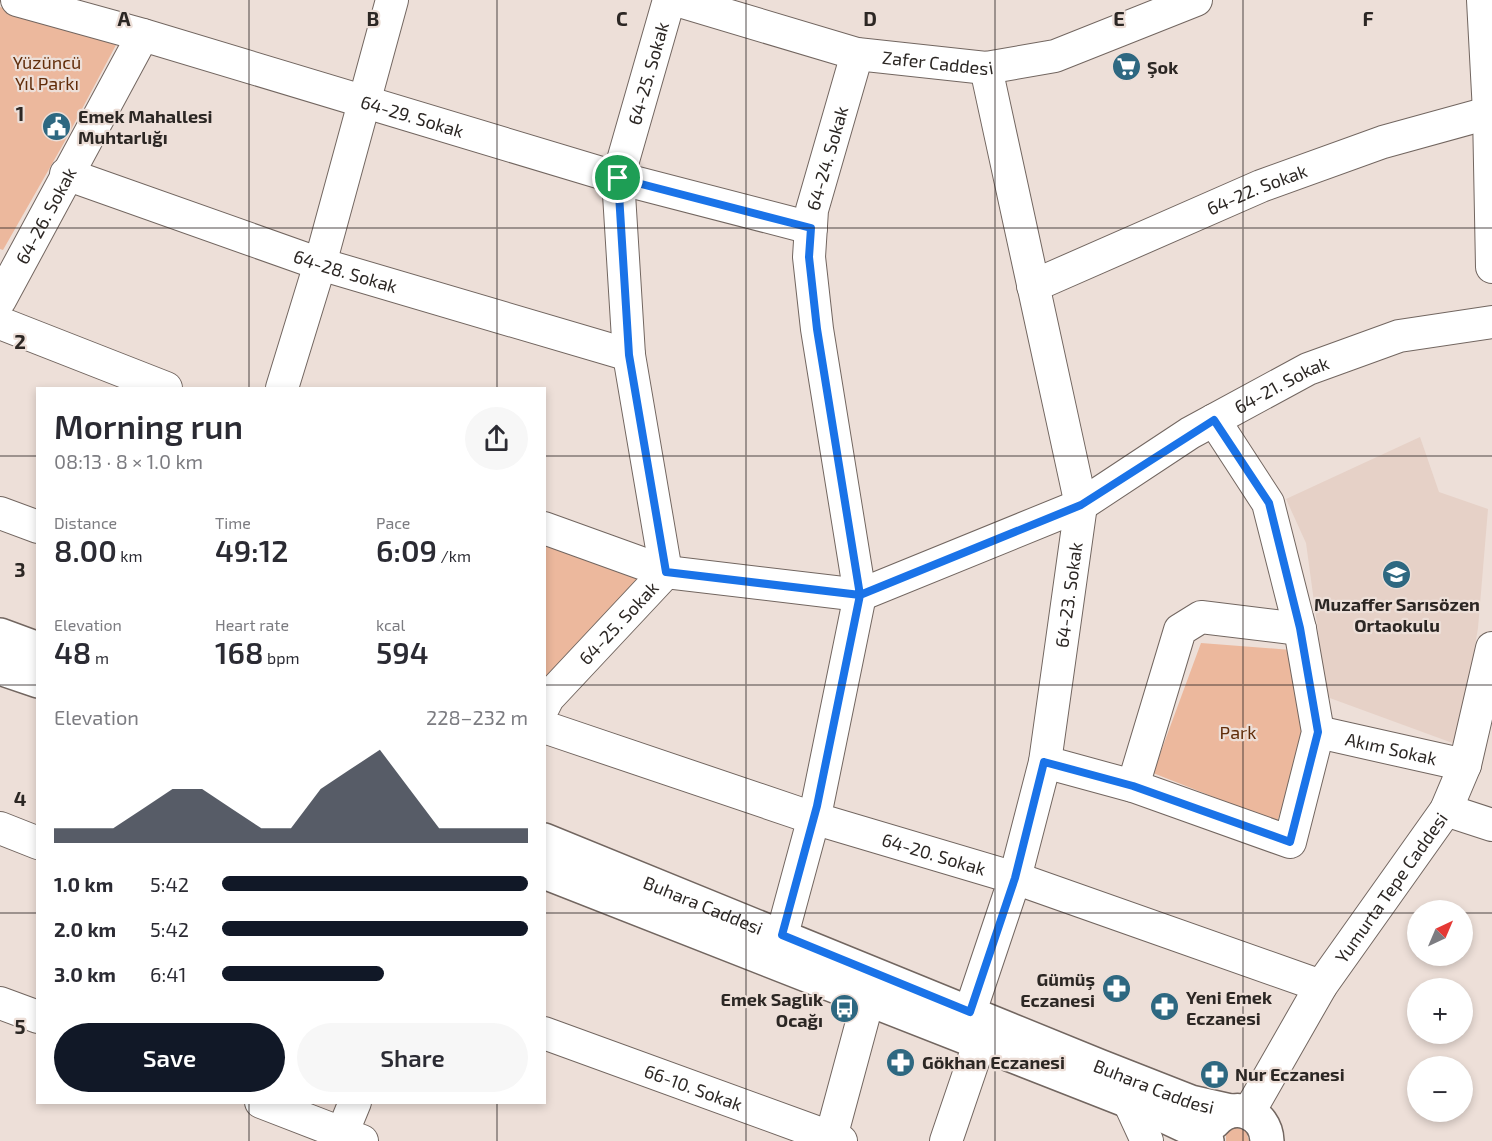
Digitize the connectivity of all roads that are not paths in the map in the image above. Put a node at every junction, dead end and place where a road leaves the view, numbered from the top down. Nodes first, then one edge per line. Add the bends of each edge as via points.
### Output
1 (17, 0) edge
2 (392, 0) edge
3 (669, 0) edge
4 (676, 0) edge
5 (1196, 0) edge
6 (1483, 0) edge
7 (143, 35) junction
8 (857, 54) junction
9 (987, 68) junction
10 (362, 102) junction
11 (1491, 112) edge
12 (66, 174) junction
13 (618, 178) junction
14 (811, 228) junction
15 (320, 264) junction
16 (1492, 267) edge
17 (1033, 286) junction
18 (0, 300) edge
19 (1492, 322) edge
20 (0, 324) edge
21 (629, 355) junction
22 (163, 387) edge
23 (282, 387) edge
24 (1214, 420) junction
25 (1081, 505) junction
26 (0, 513) edge
27 (36, 526) edge
28 (546, 529) edge
29 (666, 572) junction
30 (860, 595) junction
31 (1300, 628) junction
32 (0, 635) edge
33 (36, 647) edge
34 (1492, 648) edge
35 (0, 668) edge
36 (36, 680) edge
37 (546, 702) edge
38 (546, 728) edge
39 (1318, 732) junction
40 (1044, 762) junction
41 (1465, 765) junction
42 (1133, 786) junction
43 (1446, 810) junction
44 (813, 818) junction
45 (1492, 825) edge
46 (0, 828) edge
47 (546, 841) edge
48 (36, 842) edge
49 (546, 873) edge
50 (1015, 878) junction
51 (782, 935) junction
52 (1322, 986) junction
53 (868, 1000) junction
54 (0, 1003) edge
55 (970, 1012) junction
56 (36, 1016) edge
57 (546, 1035) edge
58 (979, 1044) junction
59 (1129, 1102) junction
60 (266, 1104) edge
61 (355, 1104) edge
62 (1252, 1121) edge
63 (348, 1139) edge
64 (834, 1140) edge
65 (946, 1141) edge
66 (1148, 1141) edge
67 (1208, 1141) edge
68 (1293, 1141) edge

1 - 7 street, 64-29. Sokak
2 - 10 street
3 - 13 street, 64-25. Sokak
4 - 8 street, Zafer Caddesi
5 - 9 street, Zafer Caddesi via 1055,56
6 - 11 street
7 - 10 street, 64-29. Sokak
7 - 12 street, 64-26. Sokak
8 - 9 street, Zafer Caddesi
8 - 14 street, 64-24. Sokak via 812,210
9 - 17 street, 64-23. Sokak
10 - 13 street, 64-29. Sokak
10 - 15 street
11 - 16 street
11 - 17 street, 64-22. Sokak via 1383,142 1261,186
12 - 15 street, 64-28. Sokak
12 - 18 street, 64-26. Sokak
13 - 14 street, 64-29. Sokak
13 - 21 street, 64-25. Sokak
14 - 30 street, 64-24. Sokak via 809,257 817,329
15 - 21 street, 64-28. Sokak
15 - 23 street
17 - 25 street, 64-23. Sokak
19 - 24 street, 64-21. Sokak via 1399,336 1308,369
20 - 22 street
21 - 29 street, 64-25. Sokak
24 - 25 street, 64-21. Sokak
24 - 31 street via 1269,503
25 - 30 street, 64-21. Sokak
25 - 40 street, 64-23. Sokak
26 - 27 street
28 - 29 street, 64-21. Sokak
29 - 30 street, 64-21. Sokak
29 - 37 street, 64-25. Sokak
30 - 44 street, 64-24. Sokak
31 - 39 street
31 - 42 street via 1201,617 1180,630
32 - 33 main road
34 - 41 street, Yumurta Tepe Caddesi
35 - 36 main road
38 - 44 street, 64-20. Sokak
39 - 41 street, Akım Sokak
39 - 42 street via 1290,842
40 - 42 street
40 - 50 street, 64-23. Sokak
41 - 43 street, Yumurta Tepe Caddesi
43 - 45 street
43 - 52 street, Yumurta Tepe Caddesi
44 - 50 street, 64-20. Sokak
44 - 51 street, 64-24. Sokak
46 - 48 street
47 - 51 main road, Buhara Caddesi
49 - 53 main road, Buhara Caddesi
50 - 52 street, 64-20. Sokak
50 - 55 street, 64-23. Sokak
51 - 55 main road, Buhara Caddesi
52 - 62 street, Yumurta Tepe Caddesi
53 - 58 main road, Buhara Caddesi
53 - 64 street
54 - 56 street
55 - 62 main road, Buhara Caddesi via 1174,1095
57 - 64 street, 66-10. Sokak
58 - 59 main road, Buhara Caddesi
58 - 65 street
59 - 66 street
59 - 67 main road, Buhara Caddesi via 1186,1126
60 - 63 street
61 - 63 street
62 - 67 main road via 1221,1115 1213,1123
62 - 68 main road, Buhara Caddesi

